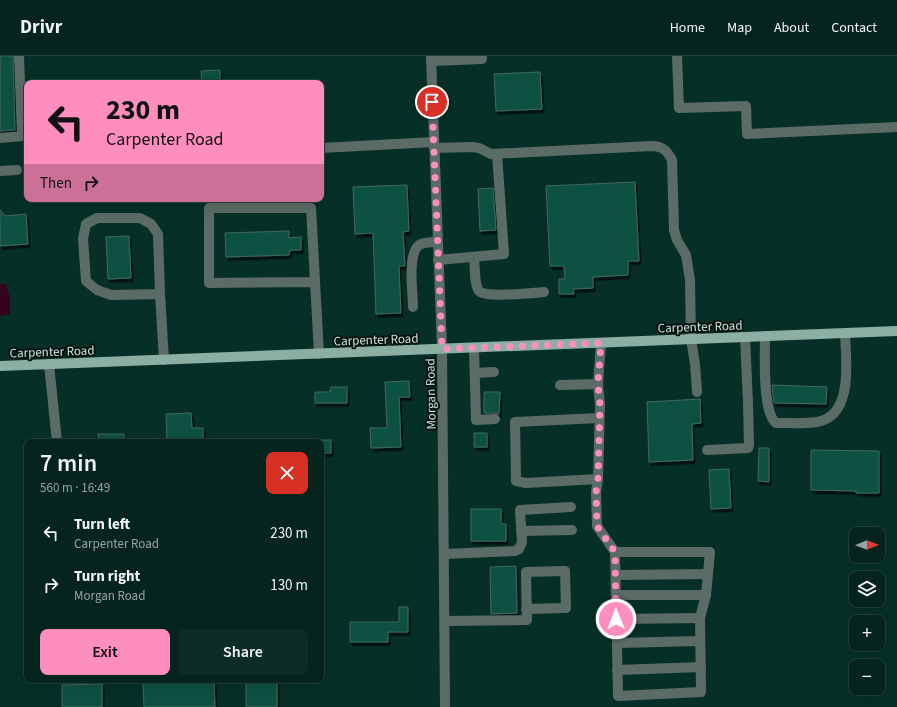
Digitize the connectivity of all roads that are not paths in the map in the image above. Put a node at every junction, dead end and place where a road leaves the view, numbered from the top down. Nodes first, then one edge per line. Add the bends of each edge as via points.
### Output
1 (19, 56) edge
2 (482, 56) edge
3 (677, 56) edge
4 (431, 58) edge
5 (897, 127) edge
6 (0, 138) edge
7 (434, 145) junction
8 (324, 148) edge
9 (497, 154) junction
10 (17, 170) dead end
11 (0, 171) edge
12 (438, 242) junction
13 (474, 257) junction
14 (438, 260) junction
15 (315, 282) junction
16 (544, 292) dead end
17 (160, 294) junction
18 (413, 307) dead end
19 (897, 331) edge
20 (845, 333) junction
21 (765, 336) junction
22 (745, 337) junction
23 (691, 339) junction
24 (601, 343) junction
25 (474, 348) junction
26 (442, 349) junction
27 (318, 354) junction
28 (164, 360) junction
29 (49, 364) junction
30 (0, 366) edge
31 (494, 372) dead end
32 (475, 373) junction
33 (598, 384) junction
34 (560, 385) dead end
35 (697, 392) dead end
36 (599, 418) junction
37 (495, 419) dead end
38 (56, 439) edge
39 (707, 450) dead end
40 (598, 479) junction
41 (571, 507) dead end
42 (572, 530) dead end
43 (521, 531) junction
44 (615, 552) junction
45 (444, 554) junction
46 (707, 574) junction
47 (616, 575) junction
48 (616, 595) junction
49 (706, 595) junction
50 (526, 609) junction
51 (700, 618) junction
52 (616, 619) junction
53 (445, 621) junction
54 (700, 641) junction
55 (617, 643) junction
56 (701, 667) junction
57 (617, 670) junction
58 (446, 707) edge

1 - 6 street via 22,136
2 - 4 street via 482,59
3 - 5 street via 679,108 746,106 747,134
4 - 7 street, Morgan Road
7 - 8 street
7 - 9 street via 479,148
7 - 12 street, Morgan Road
9 - 13 street via 504,254
9 - 23 street via 652,146 666,151 672,160 674,230 686,256 690,280
10 - 11 street
12 - 14 street, Morgan Road
12 - 18 street via 419,245 412,258
13 - 14 street
13 - 16 street via 476,283 481,293 490,295
14 - 26 street, Morgan Road
15 - 15 street via 311,208 209,208 209,283
15 - 27 street
17 - 17 street via 158,234 151,224 140,218 97,218 86,224 83,239 86,282 97,290 111,295
17 - 28 street
19 - 20 main road, Carpenter Road
20 - 21 main road, Carpenter Road
20 - 21 street via 844,397 840,408 826,419 817,422 776,423 770,415 766,397
21 - 22 main road, Carpenter Road
22 - 23 main road, Carpenter Road
22 - 39 street via 749,446
23 - 24 main road, Carpenter Road
23 - 35 street
24 - 25 main road, Carpenter Road
24 - 33 street
25 - 26 main road, Carpenter Road
25 - 32 street
26 - 27 main road, Carpenter Road
26 - 45 street, Morgan Road
27 - 28 main road, Carpenter Road
28 - 29 main road, Carpenter Road
29 - 30 main road, Carpenter Road
29 - 38 street
31 - 32 street
32 - 37 street via 476,420
33 - 34 street
33 - 36 street
36 - 40 street
36 - 40 street via 515,422 516,481 526,483
40 - 44 street via 597,526
41 - 43 street via 520,510
42 - 43 street
43 - 45 street via 522,542 515,551
44 - 46 street via 710,552
44 - 47 street
45 - 53 street, Morgan Road
46 - 47 street
46 - 49 street
47 - 48 street
48 - 49 street
48 - 52 street
49 - 51 street
50 - 50 street via 526,572 565,571 566,608
50 - 53 street via 527,620
51 - 52 street
51 - 54 street
52 - 55 street
53 - 58 street, Morgan Road
54 - 55 street
54 - 56 street
55 - 57 street
56 - 57 street
56 - 57 street via 701,692 618,696

